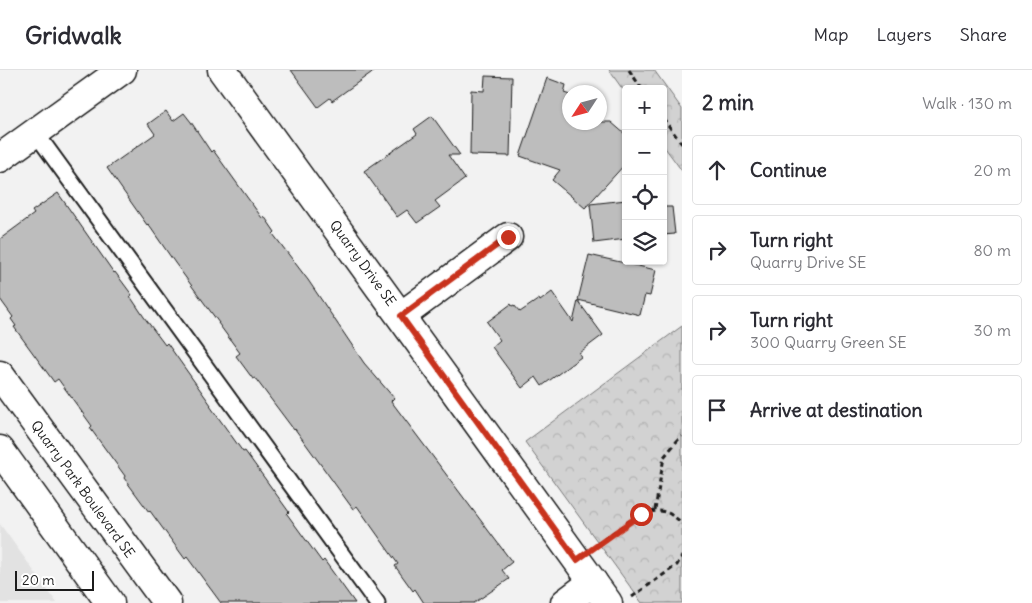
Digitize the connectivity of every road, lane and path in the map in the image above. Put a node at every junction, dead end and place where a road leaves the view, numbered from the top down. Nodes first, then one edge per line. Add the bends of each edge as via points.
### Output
1 (122, 70) edge
2 (222, 70) edge
3 (628, 70) edge
4 (639, 85) edge
5 (667, 123) edge
6 (35, 132) junction
7 (682, 144) edge
8 (0, 158) edge
9 (508, 237) dead end
10 (401, 316) junction
11 (0, 376) edge
12 (682, 436) edge
13 (0, 450) edge
14 (655, 510) junction
15 (682, 524) edge
16 (682, 556) edge
17 (577, 560) junction
18 (611, 594) edge
19 (110, 603) edge
20 (167, 603) edge
21 (377, 603) edge
22 (565, 603) edge

1 - 6 street
2 - 10 street, Quarry Drive SE
3 - 4 path
5 - 7 path
6 - 8 street
6 - 21 lane
9 - 10 street
10 - 17 street, Quarry Drive SE
11 - 20 street, Quarry Park Boulevard SE
12 - 14 path via 664,457
13 - 19 street
14 - 15 path via 667,512
14 - 17 path via 641,514
16 - 18 path via 677,564
17 - 18 street, Quarry Drive SE
18 - 22 street

